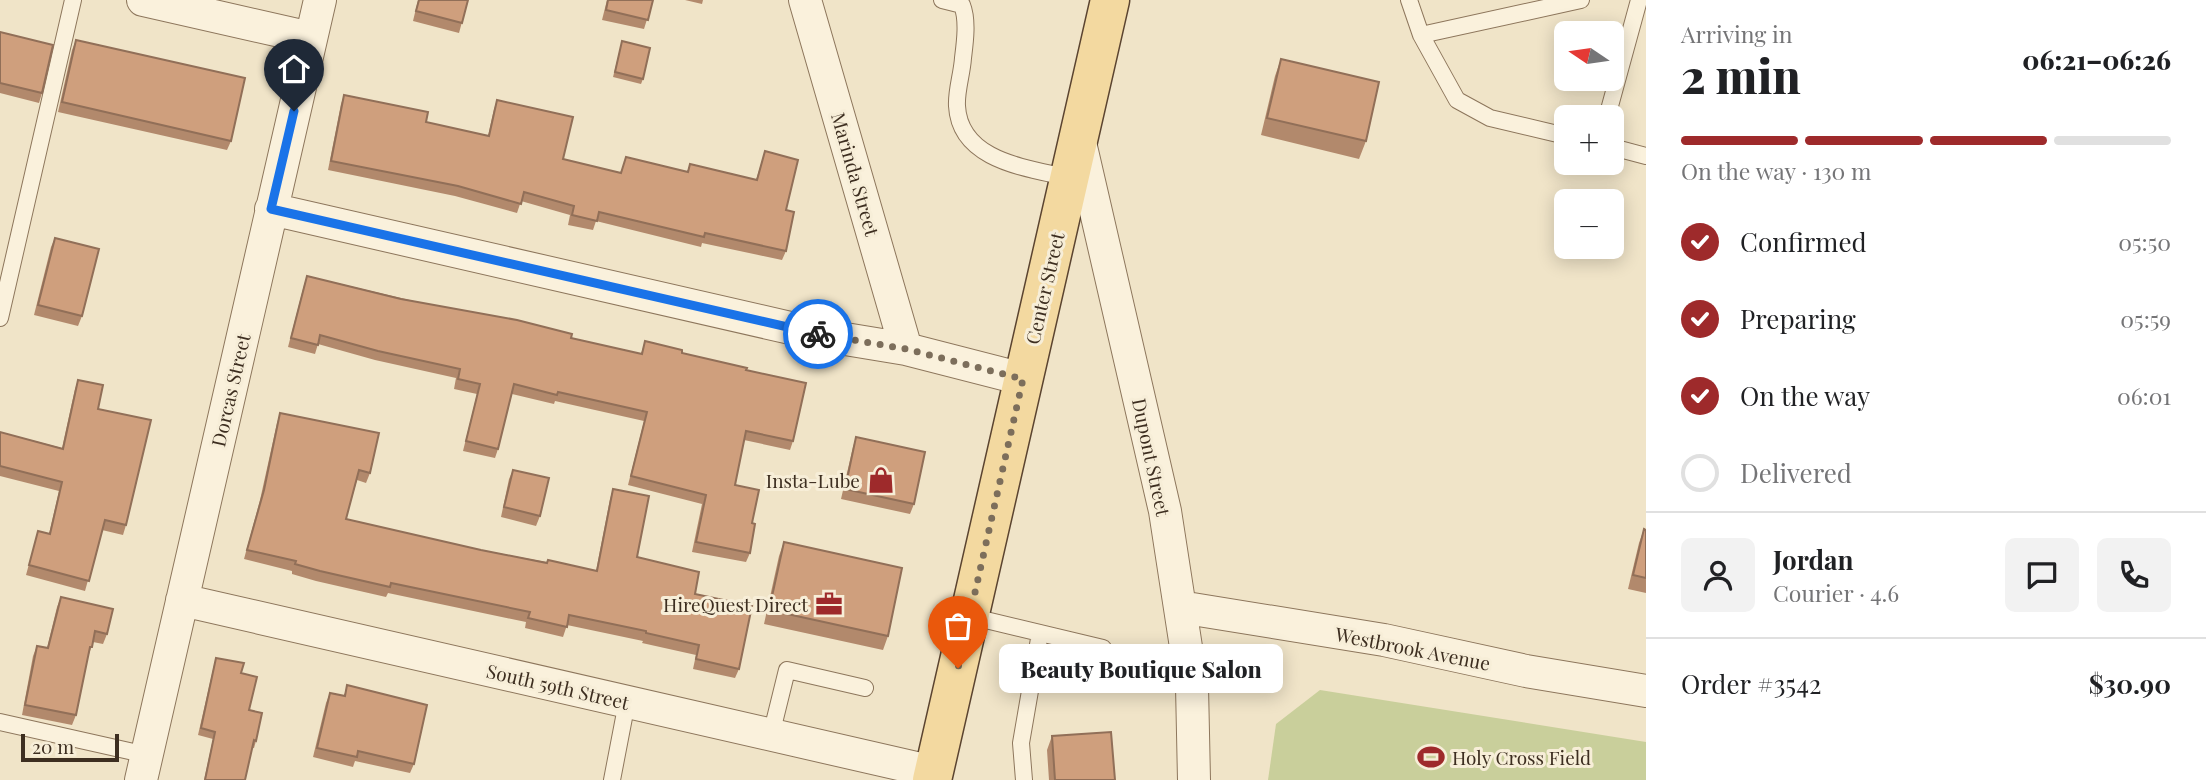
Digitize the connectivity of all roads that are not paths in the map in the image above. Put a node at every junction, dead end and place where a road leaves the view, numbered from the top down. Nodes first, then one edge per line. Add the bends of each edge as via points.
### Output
1 (73, 0) edge
2 (143, 0) edge
3 (320, 0) edge
4 (805, 0) edge
5 (942, 0) edge
6 (1110, 0) edge
7 (1409, 0) edge
8 (1581, 0) edge
9 (1639, 0) edge
10 (1421, 35) junction
11 (311, 38) junction
12 (1610, 105) edge
13 (1554, 133) edge
14 (1080, 138) junction
15 (1624, 150) edge
16 (1646, 156) edge
17 (1070, 178) junction
18 (271, 209) junction
19 (0, 318) edge
20 (906, 349) junction
21 (1023, 379) junction
22 (182, 600) junction
23 (1180, 607) junction
24 (969, 615) junction
25 (1040, 633) junction
26 (1103, 648) dead end
27 (865, 688) dead end
28 (1646, 691) edge
29 (627, 702) junction
30 (0, 722) edge
31 (771, 735) junction
32 (144, 767) edge
33 (933, 776) edge
34 (611, 780) edge
35 (1024, 780) edge
36 (1194, 780) edge

1 - 19 lane
2 - 11 street
3 - 11 street, Dorcas Street
4 - 20 street, Marinda Street
5 - 17 lane via 962,5 965,12 957,107 975,146 995,159
6 - 14 main road, Center Street
7 - 10 lane
8 - 10 lane
9 - 12 lane
10 - 13 lane via 1457,100 1490,118
11 - 18 street, Dorcas Street
14 - 17 main road, Center Street
14 - 23 street, Dupont Street via 1165,511
15 - 16 lane
17 - 21 main road, Center Street
18 - 20 street via 821,335
18 - 22 street, Dorcas Street
20 - 21 street
21 - 24 main road, Center Street
22 - 29 street, South 59th Street
22 - 32 street, Dorcas Street
23 - 28 street, Westbrook Avenue via 1384,640
23 - 36 street, Dupont Street via 1192,686
24 - 25 lane
24 - 33 main road, Center Street
25 - 26 lane
25 - 35 lane via 1021,743
27 - 31 lane via 787,670
29 - 31 street, South 59th Street
29 - 34 lane
30 - 32 lane
31 - 33 street, South 59th Street

